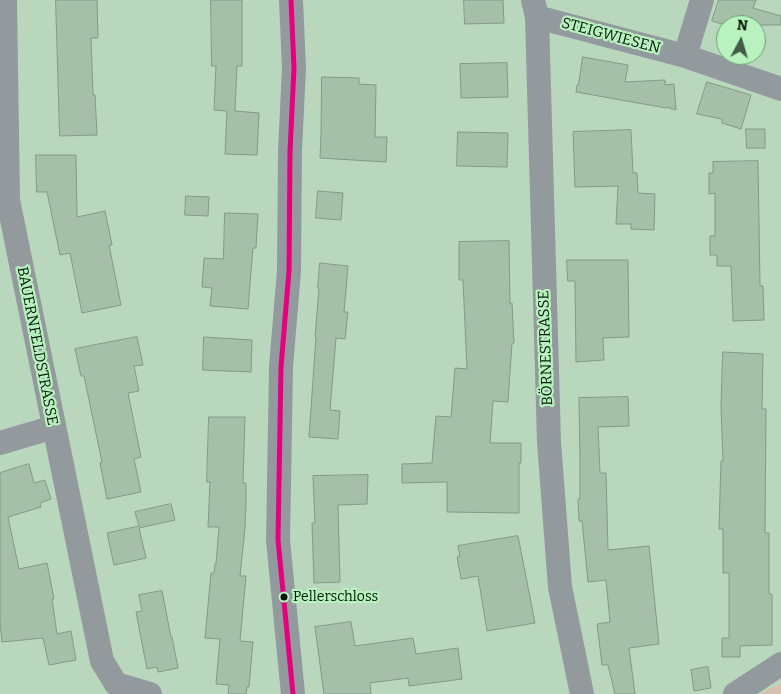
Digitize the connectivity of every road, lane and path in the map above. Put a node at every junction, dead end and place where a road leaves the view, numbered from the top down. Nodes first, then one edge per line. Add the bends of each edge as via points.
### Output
1 (5, 0) edge
2 (291, 0) edge
3 (702, 0) edge
4 (535, 8) edge
5 (685, 56) junction
6 (781, 89) edge
7 (54, 428) junction
8 (0, 443) edge
9 (781, 664) edge
10 (150, 694) edge
11 (293, 694) edge
12 (582, 694) edge
13 (735, 694) edge

1 - 7 street, BAUERNFELDSTRASSE via 8,200
2 - 11 street via 294,68 289,271 281,367 278,540
3 - 5 street
4 - 5 street, STEIGWIESEN
4 - 12 street, BÖRNESTRASSE via 549,442 560,587
5 - 6 street, STEIGWIESEN
7 - 8 street
7 - 10 street, BAUERNFELDSTRASSE via 102,661 116,684
9 - 13 street

